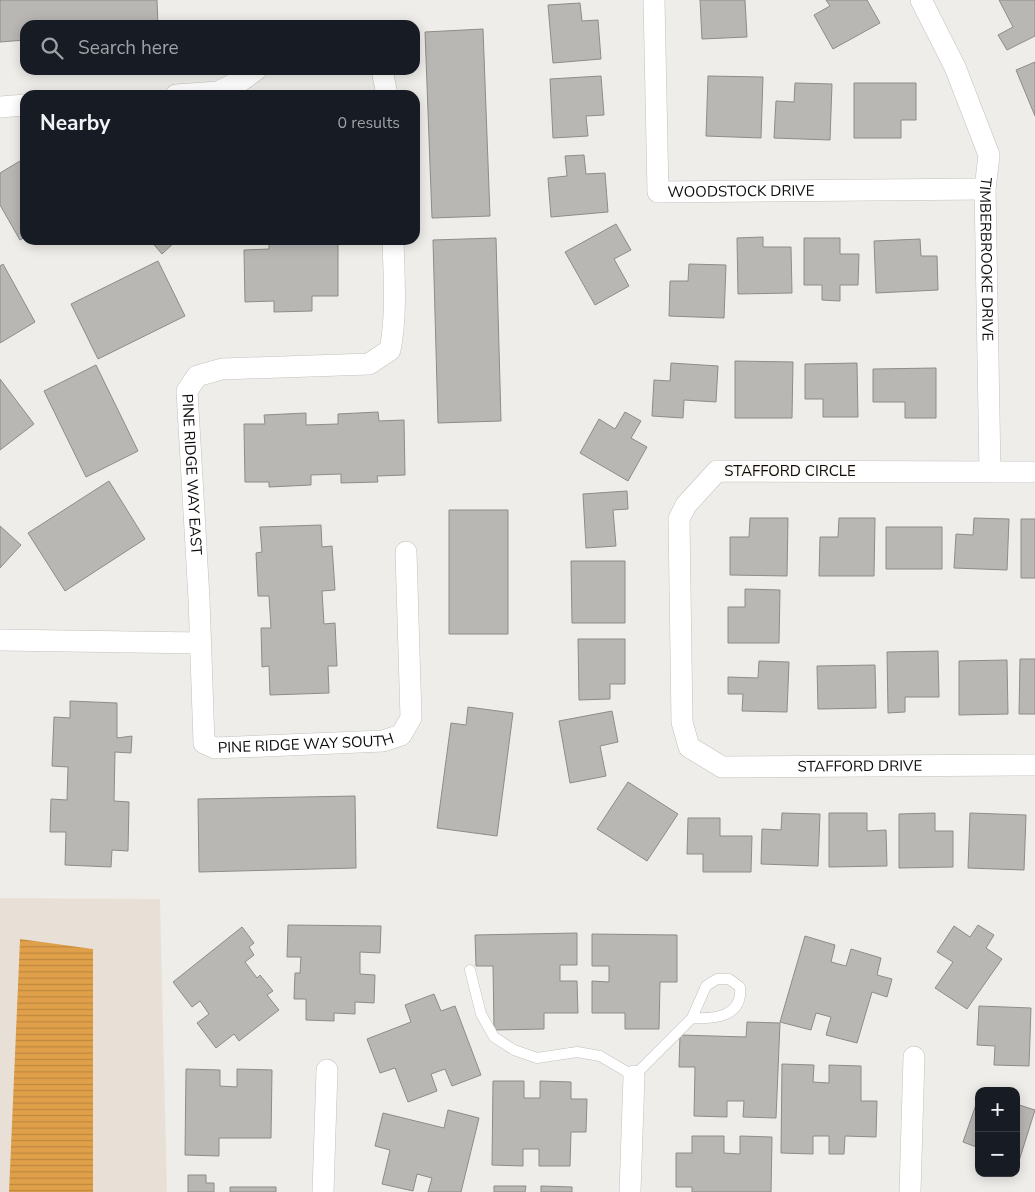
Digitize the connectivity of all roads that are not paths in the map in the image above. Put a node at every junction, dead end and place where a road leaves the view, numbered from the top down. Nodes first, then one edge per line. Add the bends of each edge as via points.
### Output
1 (654, 0) edge
2 (921, 0) edge
3 (247, 75) edge
4 (383, 75) edge
5 (221, 90) edge
6 (385, 90) edge
7 (20, 105) edge
8 (0, 107) edge
9 (985, 189) junction
10 (393, 245) edge
11 (990, 472) junction
12 (1035, 472) edge
13 (406, 552) dead end
14 (0, 640) edge
15 (200, 643) junction
16 (689, 747) joint
17 (1035, 765) edge
18 (470, 970) dead end
19 (692, 1018) junction
20 (914, 1057) dead end
21 (326, 1070) dead end
22 (634, 1076) junction
23 (323, 1192) edge
24 (630, 1192) edge
25 (910, 1192) edge

1 - 9 street, WOODSTOCK DRIVE via 658,192
2 - 9 street, TIMBERBROOKE DRIVE via 955,67 989,154
3 - 5 street
4 - 6 street
7 - 8 street
9 - 11 street, TIMBERBROOKE DRIVE
10 - 15 street, PINE RIDGE WAY EAST via 395,298 390,350 369,364 222,369 198,376 187,391
11 - 12 street, STAFFORD CIRCLE
11 - 16 street, STAFFORD CIRCLE via 717,471 686,505 679,519 682,722
13 - 15 street, PINE RIDGE WAY SOUTH via 411,718 401,735 383,742 216,748 204,743
14 - 15 street
16 - 17 street, STAFFORD DRIVE via 722,767
18 - 22 lane via 481,1014 494,1037 514,1050 537,1058 577,1052 600,1056
19 - 19 lane via 706,986 712,982 729,979 740,987 741,997 726,1014 714,1018
19 - 22 lane
20 - 25 street
21 - 23 street
22 - 24 street

